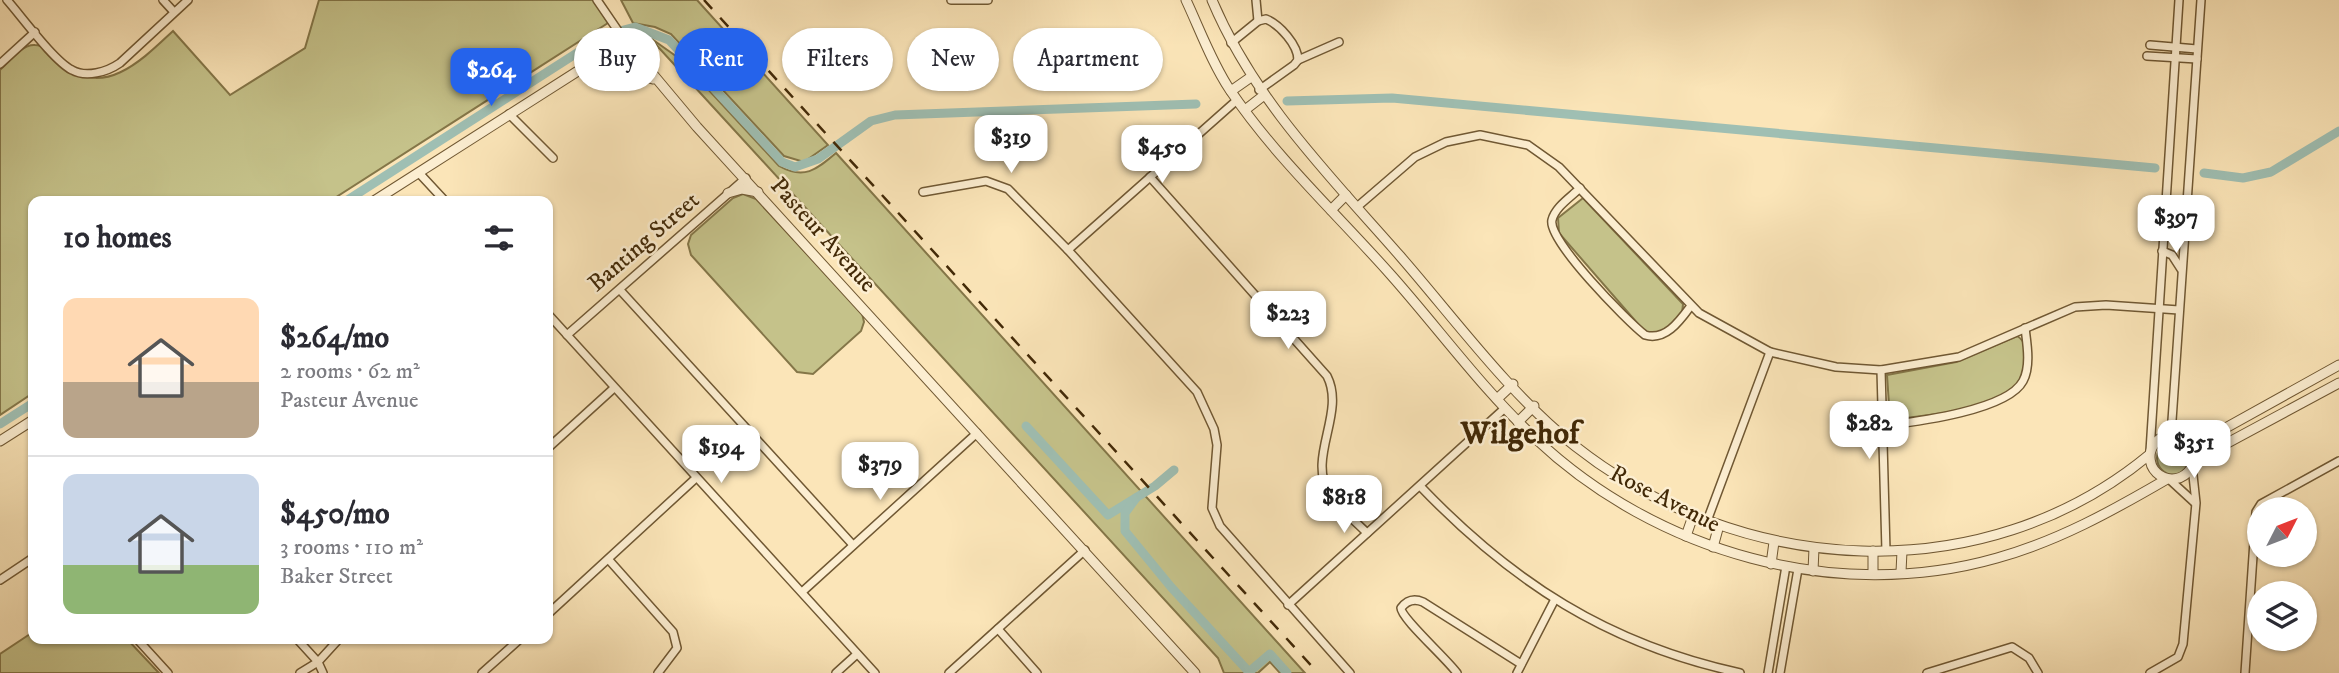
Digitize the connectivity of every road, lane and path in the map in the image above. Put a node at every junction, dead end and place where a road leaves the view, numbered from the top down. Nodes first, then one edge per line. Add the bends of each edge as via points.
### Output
1 (7, 0) edge
2 (163, 0) edge
3 (188, 0) edge
4 (597, 0) edge
5 (951, 0) edge
6 (988, 0) edge
7 (1186, 0) edge
8 (1212, 0) edge
9 (1256, 0) edge
10 (2179, 0) edge
11 (2201, 0) edge
12 (174, 12) junction
13 (1258, 21) junction
14 (617, 28) edge
15 (35, 32) junction
16 (1339, 42) dead end
17 (1231, 43) junction
18 (2150, 45) dead end
19 (2175, 46) junction
20 (2197, 49) junction
21 (2147, 56) dead end
22 (2174, 57) junction
23 (1298, 60) junction
24 (2197, 60) junction
25 (0, 64) edge
26 (574, 72) edge
27 (1251, 76) junction
28 (660, 85) edge
29 (1261, 93) junction
30 (1234, 96) junction
31 (1245, 110) junction
32 (509, 114) junction
33 (553, 158) dead end
34 (419, 173) junction
35 (1150, 177) junction
36 (746, 178) junction
37 (1580, 188) junction
38 (923, 192) dead end
39 (728, 193) junction
40 (759, 193) junction
41 (1346, 195) junction
42 (382, 196) edge
43 (440, 196) edge
44 (1357, 207) junction
45 (1331, 209) junction
46 (1367, 218) junction
47 (1352, 231) junction
48 (1068, 250) junction
49 (2162, 251) junction
50 (2182, 271) junction
51 (620, 290) junction
52 (1690, 307) junction
53 (2158, 308) junction
54 (2179, 310) junction
55 (553, 320) edge
56 (2025, 328) junction
57 (567, 335) junction
58 (1770, 352) junction
59 (2339, 365) edge
60 (1881, 370) junction
61 (2339, 383) edge
62 (1513, 384) junction
63 (614, 388) junction
64 (2286, 393) junction
65 (1497, 399) junction
66 (2297, 405) junction
67 (1534, 406) junction
68 (1505, 408) junction
69 (1518, 422) junction
70 (28, 423) edge
71 (1882, 426) junction
72 (977, 433) junction
73 (2171, 435) junction
74 (0, 441) edge
75 (2188, 441) junction
76 (553, 443) edge
77 (2150, 453) junction
78 (2339, 461) edge
79 (2193, 464) junction
80 (696, 478) junction
81 (2169, 479) junction
82 (1420, 485) junction
83 (2196, 503) junction
84 (1693, 516) junction
85 (1707, 521) junction
86 (1719, 525) junction
87 (1367, 533) junction
88 (1686, 536) junction
89 (1774, 542) junction
90 (853, 545) junction
91 (1713, 547) junction
92 (1814, 548) junction
93 (1085, 551) junction
94 (1873, 551) junction
95 (1886, 551) junction
96 (1902, 551) junction
97 (609, 560) junction
98 (28, 561) edge
99 (1770, 564) junction
100 (1786, 566) junction
101 (1798, 569) junction
102 (1813, 571) junction
103 (1901, 572) junction
104 (1873, 574) junction
105 (0, 580) edge
106 (802, 592) junction
107 (1555, 601) junction
108 (1288, 605) junction
109 (553, 610) edge
110 (998, 629) junction
111 (142, 644) edge
112 (301, 644) edge
113 (334, 644) edge
114 (514, 644) edge
115 (857, 654) junction
116 (318, 662) junction
117 (1521, 664) junction
118 (168, 673) edge
119 (300, 673) edge
120 (323, 673) edge
121 (482, 673) edge
122 (658, 673) edge
123 (836, 673) edge
124 (875, 673) edge
125 (949, 673) edge
126 (1037, 673) edge
127 (1195, 673) edge
128 (1350, 673) edge
129 (1457, 673) edge
130 (1517, 673) edge
131 (1740, 673) edge
132 (1768, 673) edge
133 (1780, 673) edge
134 (1927, 673) edge
135 (2038, 673) edge
136 (2150, 673) edge
137 (2245, 673) edge

1 - 15 street
2 - 12 street
3 - 12 street
4 - 14 street
5 - 6 street
7 - 30 street, Rose Avenue
8 - 17 street, Rose Avenue
9 - 13 street
10 - 19 street
11 - 20 street
12 - 15 street via 114,67 94,73 74,72
13 - 17 street
13 - 23 street via 1266,19 1278,27 1298,50
15 - 25 street
16 - 23 street
17 - 27 street, Rose Avenue
18 - 19 street
19 - 20 street
19 - 22 street
20 - 24 street
21 - 22 street
22 - 24 street
22 - 49 street
23 - 29 street
24 - 50 street
26 - 32 street
27 - 29 street, Rose Avenue
27 - 30 street
28 - 36 street, Pasteur Avenue
29 - 31 street
29 - 41 street, Rose Avenue
30 - 31 street, Rose Avenue
30 - 35 street
31 - 45 street, Rose Avenue
32 - 33 street
32 - 34 street
34 - 42 street
34 - 43 street
35 - 48 street
35 - 87 street via 1327,376 1334,400 1322,466 1324,478 1330,494
36 - 39 street, Banting Street
36 - 40 street, Pasteur Avenue
37 - 44 street via 1528,145 1466,136 1415,157
37 - 52 street
37 - 52 street via 1557,210 1551,224 1553,235 1569,256 1645,335 1659,336 1670,330
38 - 48 street via 975,182 1000,184
39 - 40 street via 743,189
39 - 51 street, Banting Street
40 - 72 street, Pasteur Avenue
41 - 44 street, Rose Avenue
41 - 45 street
44 - 46 street, Rose Avenue
45 - 47 street, Rose Avenue
46 - 47 street
46 - 62 street, Rose Avenue
47 - 65 street, Rose Avenue
48 - 108 street via 1205,404 1217,445 1214,516 1228,539
49 - 50 street via 2172,255
49 - 53 street
50 - 54 street
51 - 57 street, Banting Street
51 - 90 street
52 - 58 street
53 - 54 street
53 - 56 street via 2075,307
53 - 77 street
54 - 73 street
55 - 57 street
56 - 60 street via 1959,357
56 - 71 street via 2025,374 2014,390 1971,410
57 - 63 street
58 - 60 street via 1836,368
58 - 85 street
59 - 64 street
60 - 71 street
61 - 66 street
62 - 65 street
62 - 67 street, Rose Avenue
63 - 76 street
63 - 80 street
64 - 66 street
64 - 75 street via 2213,435
65 - 68 street, Rose Avenue
66 - 79 street
67 - 69 street
67 - 84 street, Rose Avenue via 1574,446 1611,472
68 - 69 street, Rose Avenue
68 - 82 street
69 - 88 street, Rose Avenue via 1590,482
70 - 74 street
71 - 95 street
72 - 90 street
72 - 93 street, Pasteur Avenue
73 - 75 street
73 - 77 street via 2160,438
75 - 79 street
77 - 81 street via 2152,468
77 - 96 street, Rose Avenue via 2113,484 2053,517 1978,540
78 - 137 street via 2261,503 2256,512
79 - 81 street via 2183,477
79 - 83 street
80 - 97 street
80 - 106 street
81 - 83 street
81 - 103 street, Rose Avenue via 2088,523 2024,549 1953,567
82 - 87 street
82 - 107 street via 1474,541
83 - 136 street via 2181,652
84 - 85 street, Rose Avenue
84 - 88 street
85 - 86 street, Rose Avenue
86 - 89 street, Rose Avenue
86 - 91 street
87 - 108 street
88 - 91 street, Rose Avenue
89 - 92 street, Rose Avenue
89 - 99 street
90 - 106 street
91 - 99 street, Rose Avenue
92 - 94 street, Rose Avenue
92 - 102 street
93 - 110 street
93 - 127 street, Pasteur Avenue
94 - 95 street, Rose Avenue
94 - 104 street
95 - 96 street, Rose Avenue
96 - 103 street
97 - 109 street
97 - 122 street via 673,632 677,648
98 - 105 street
99 - 100 street, Rose Avenue
100 - 101 street, Rose Avenue
100 - 132 street
101 - 102 street, Rose Avenue
101 - 133 street
102 - 104 street, Rose Avenue
103 - 104 street, Rose Avenue
106 - 115 street
107 - 117 street
107 - 131 street via 1629,638
108 - 128 street
110 - 125 street
110 - 126 street
111 - 118 street
112 - 116 street
113 - 116 street
114 - 121 street
115 - 123 street
115 - 124 street
116 - 119 street
116 - 120 street
117 - 129 street via 1423,602 1404,604 1403,617 1440,650
117 - 130 street
134 - 135 street via 2012,647 2029,658

